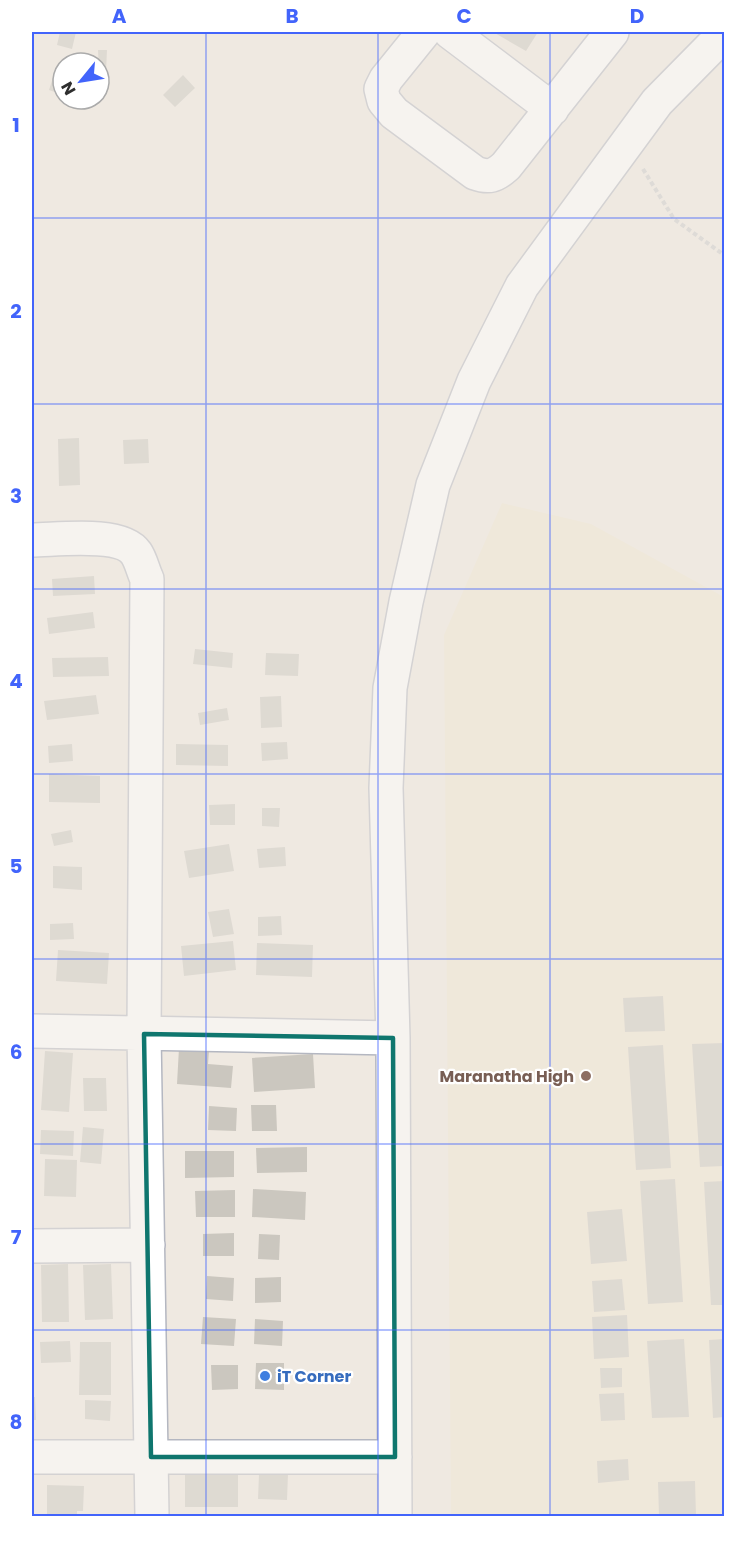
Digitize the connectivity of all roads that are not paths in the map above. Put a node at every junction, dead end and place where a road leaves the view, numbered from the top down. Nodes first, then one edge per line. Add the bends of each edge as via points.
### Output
1 (424, 32) edge
2 (450, 32) edge
3 (612, 32) edge
4 (724, 34) edge
5 (552, 109) junction
6 (32, 540) edge
7 (32, 1031) edge
8 (144, 1034) junction
9 (393, 1038) junction
10 (148, 1245) junction
11 (32, 1246) edge
12 (32, 1457) edge
13 (151, 1457) junction
14 (395, 1457) junction
15 (152, 1516) edge
16 (395, 1516) edge

1 - 5 street via 386,79 381,90 384,101 394,113 476,173 487,177 497,174
2 - 5 street
3 - 5 street
4 - 9 street via 657,102 522,286 474,381 433,485 390,688 386,788
6 - 8 street via 107,539 124,544 136,552 147,579
7 - 8 street
8 - 9 street
8 - 10 street
9 - 14 street
10 - 11 street
10 - 13 street
12 - 13 street
13 - 14 street
13 - 15 street
14 - 16 street

